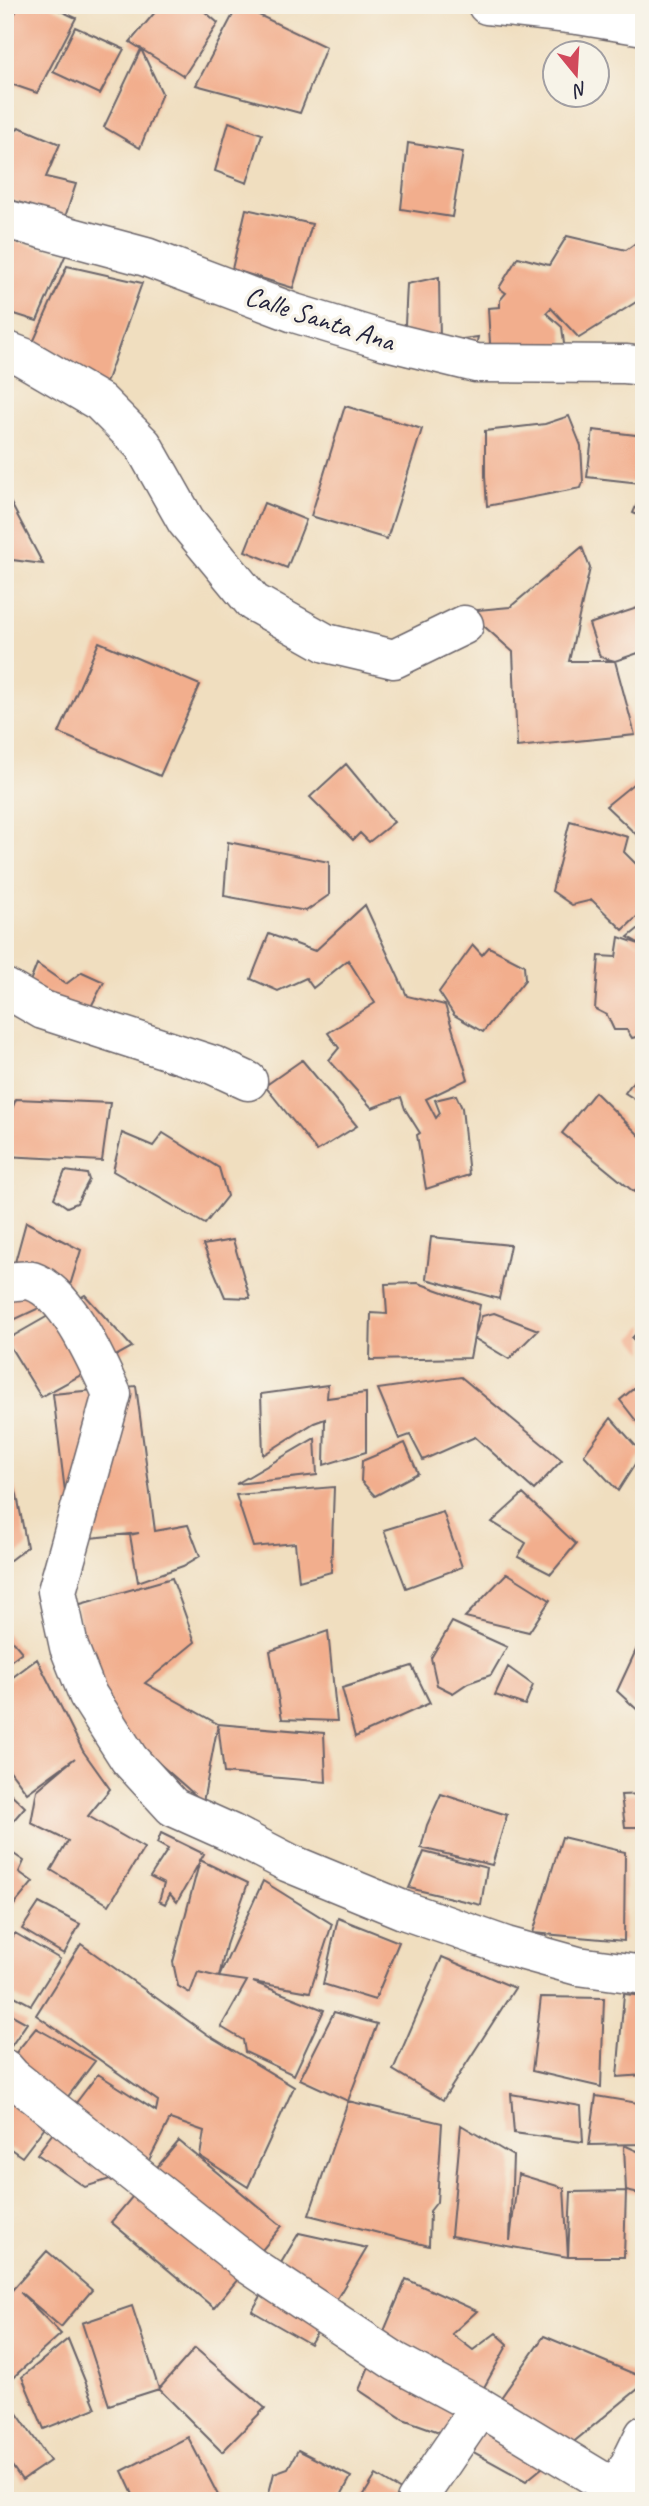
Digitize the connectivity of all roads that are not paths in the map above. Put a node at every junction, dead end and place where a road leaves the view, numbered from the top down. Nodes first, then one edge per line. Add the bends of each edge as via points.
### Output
1 (487, 5) edge
2 (644, 26) edge
3 (5, 219) edge
4 (5, 350) edge
5 (644, 366) edge
6 (464, 625) dead end
7 (5, 988) edge
8 (248, 1081) dead end
9 (5, 1282) edge
10 (644, 1975) edge
11 (5, 2069) edge
12 (480, 2407) junction
13 (644, 2435) edge
14 (629, 2495) edge
15 (416, 2501) edge

1 - 2 street
3 - 5 street, Calle Santa Ana via 146,257 294,313 476,363
4 - 6 street via 100,402 143,446 186,522 253,602 326,643 394,659
7 - 8 street via 43,1010 213,1065
9 - 10 street via 31,1280 50,1291 76,1324 112,1394 57,1591 69,1647 88,1695 129,1759 173,1807 289,1863 403,1910 578,1966
11 - 12 street via 251,2266 396,2362
12 - 14 street
12 - 15 street
13 - 14 street

